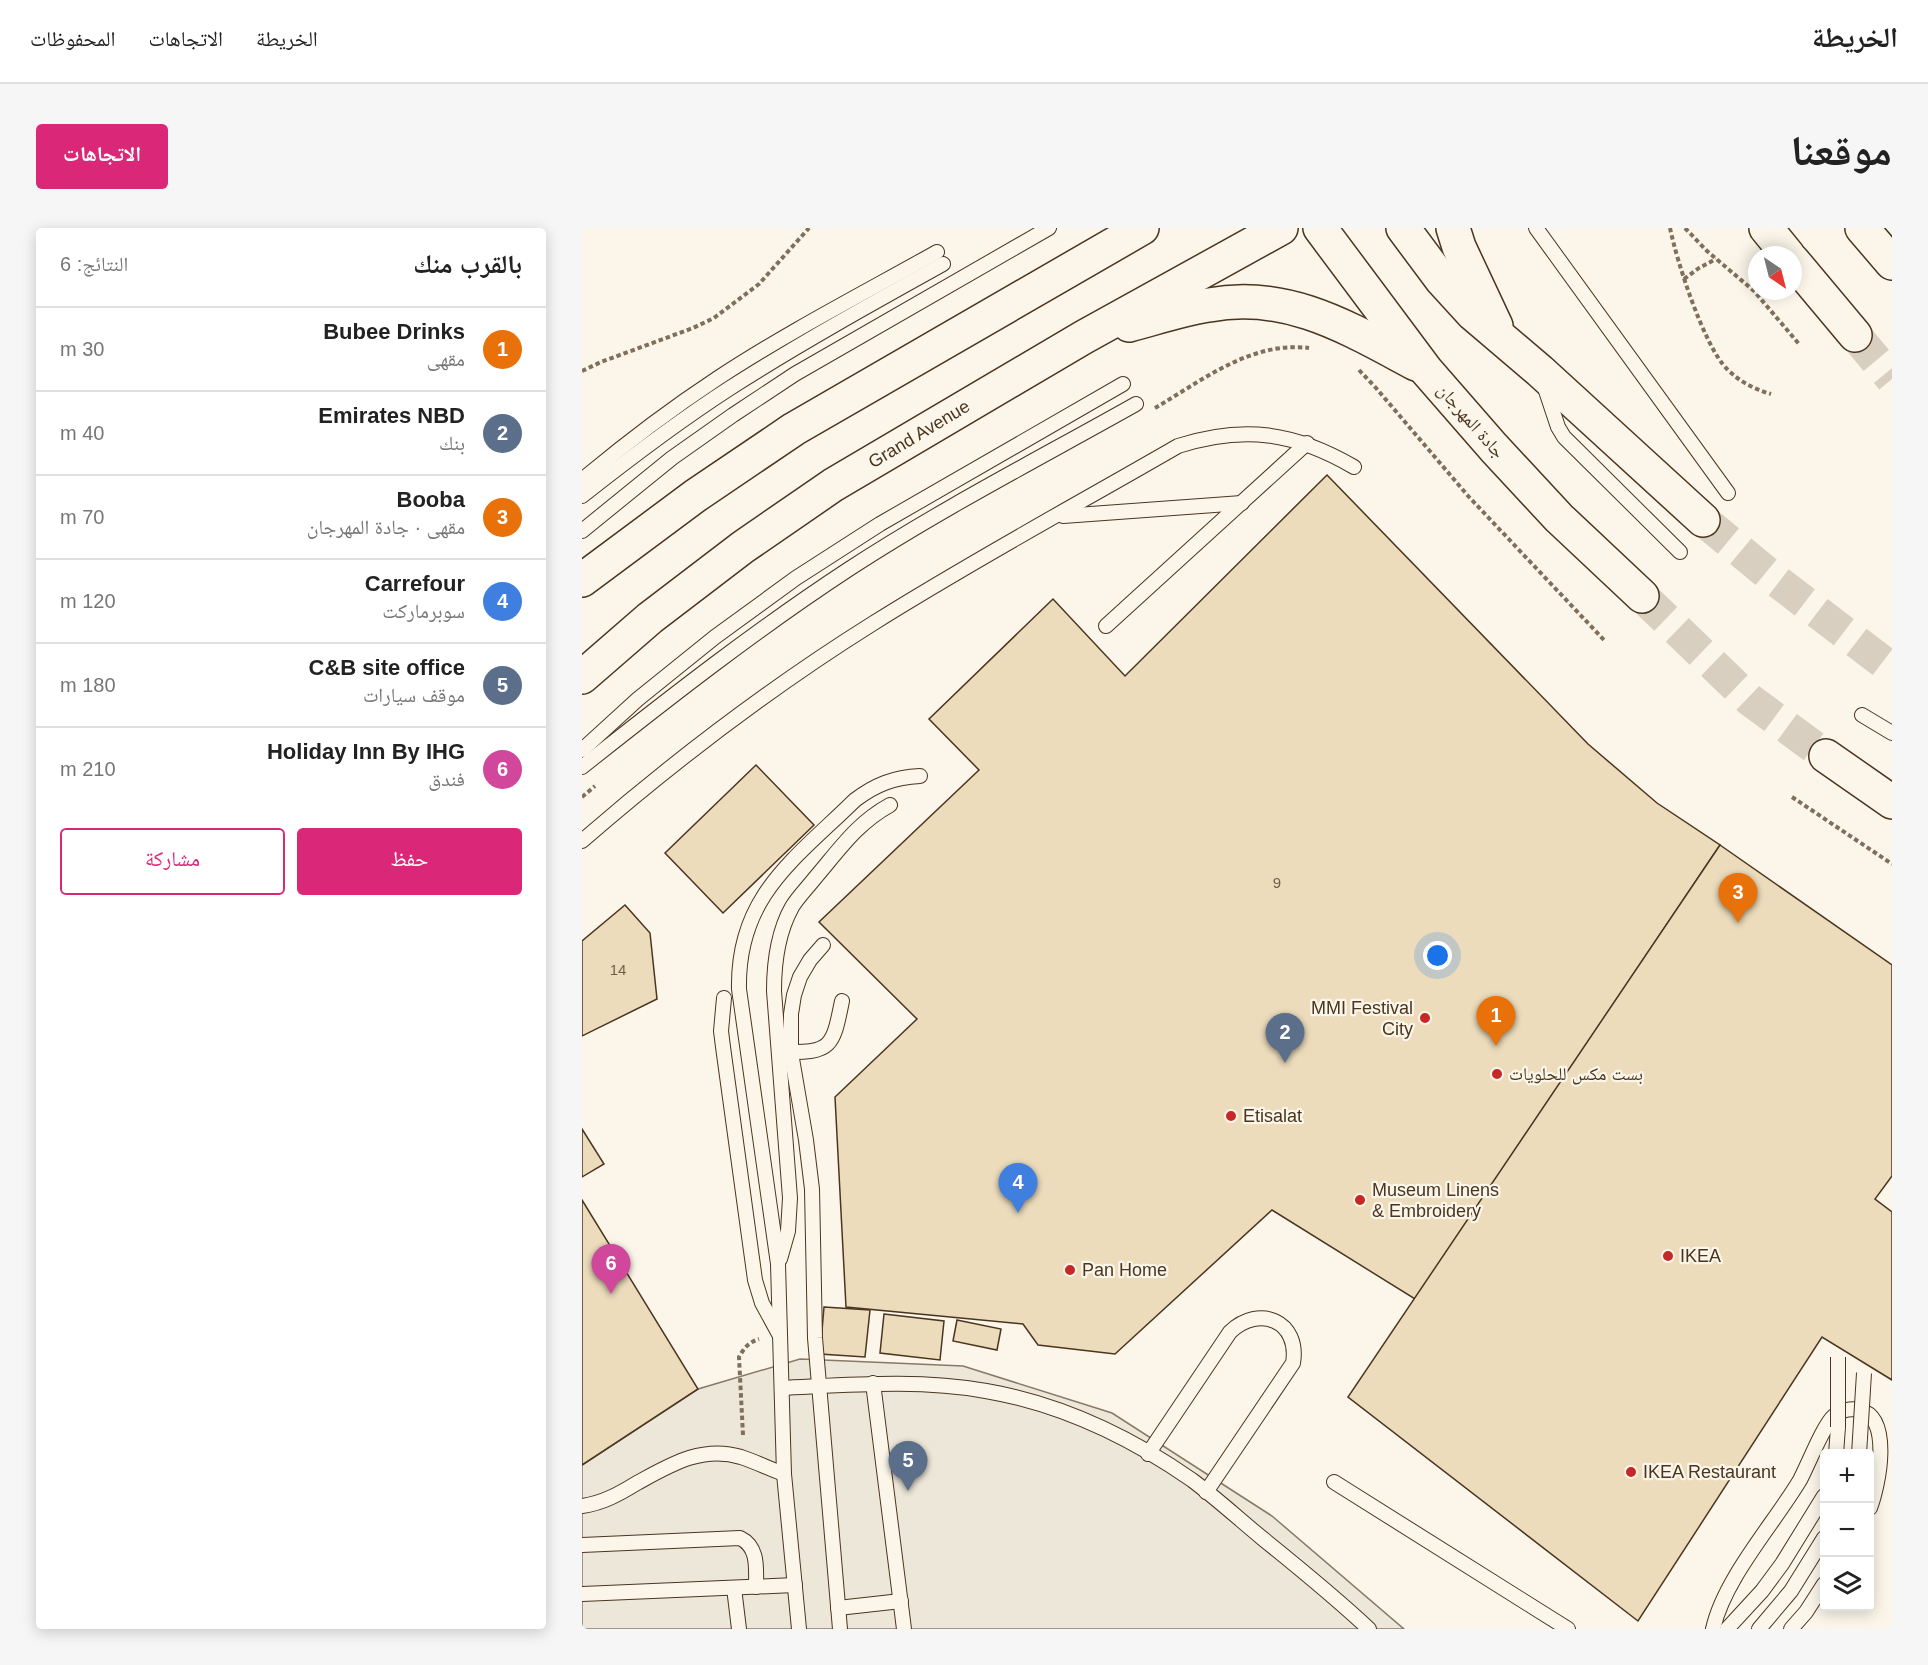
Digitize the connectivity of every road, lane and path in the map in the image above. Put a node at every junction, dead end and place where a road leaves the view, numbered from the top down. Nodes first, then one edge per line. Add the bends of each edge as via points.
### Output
1 (809, 228) edge
2 (1049, 228) edge
3 (1110, 228) edge
4 (1142, 228) edge
5 (1281, 228) edge
6 (1320, 228) edge
7 (1403, 228) edge
8 (1453, 228) edge
9 (1536, 228) edge
10 (1670, 228) edge
11 (1685, 228) edge
12 (1766, 228) edge
13 (1862, 228) edge
14 (1781, 246) edge
15 (1086, 259) junction
16 (1716, 259) junction
17 (1892, 263) edge
18 (1802, 272) edge
19 (1684, 279) junction
20 (1855, 335) tunnel mouth
21 (1084, 337) junction
22 (1501, 338) junction
23 (1799, 344) dead end
24 (1426, 370) junction
25 (582, 371) edge
26 (1540, 372) junction
27 (1123, 384) dead end
28 (1771, 394) dead end
29 (1136, 404) dead end
30 (1307, 443) junction
31 (1354, 467) dead end
32 (582, 480) edge
33 (1728, 494) dead end
34 (582, 496) edge
35 (1242, 503) junction
36 (1058, 516) junction
37 (1703, 520) tunnel mouth
38 (582, 531) edge
39 (1680, 552) dead end
40 (582, 580) edge
41 (1641, 596) tunnel mouth
42 (1106, 626) dead end
43 (582, 677) edge
44 (1862, 715) dead end
45 (1892, 733) edge
46 (582, 750) edge
47 (1826, 756) tunnel mouth
48 (582, 767) edge
49 (920, 776) dead end
50 (1792, 797) dead end
51 (1892, 802) edge
52 (890, 805) dead end
53 (582, 841) edge
54 (1892, 864) edge
55 (823, 945) dead end
56 (724, 998) dead end
57 (842, 1002) dead end
58 (785, 1052) junction
59 (778, 1264) junction
60 (781, 1338) junction
61 (1838, 1357) dead end
62 (1864, 1373) dead end
63 (873, 1383) junction
64 (820, 1386) junction
65 (782, 1388) junction
66 (1887, 1448) edge
67 (1836, 1449) edge
68 (1859, 1449) edge
69 (1148, 1454) junction
70 (740, 1457) junction
71 (784, 1474) junction
72 (1334, 1482) dead end
73 (1206, 1492) junction
74 (1820, 1502) edge
75 (1871, 1503) edge
76 (582, 1506) edge
77 (1820, 1544) edge
78 (582, 1545) edge
79 (795, 1585) junction
80 (756, 1587) junction
81 (734, 1588) junction
82 (1820, 1590) edge
83 (582, 1594) edge
84 (901, 1601) junction
85 (838, 1608) junction
86 (739, 1629) edge
87 (799, 1629) edge
88 (840, 1629) edge
89 (904, 1629) edge
90 (1369, 1629) edge
91 (1568, 1629) edge
92 (1713, 1629) edge
93 (1727, 1629) edge
94 (1759, 1629) edge
95 (1791, 1629) edge

1 - 25 path via 759,284 714,318
2 - 38 lane via 795,374 672,458
3 - 15 main road
4 - 15 main road
5 - 21 main road, Grand Avenue
6 - 24 main road, جادة المهرجان
7 - 22 main road via 1455,296
8 - 22 main road
9 - 33 lane
10 - 19 path
11 - 16 path
12 - 14 main road
13 - 17 main road
15 - 40 main road via 794,429
16 - 19 path
16 - 23 path via 1754,291
18 - 20 main road
19 - 28 path via 1717,356 1741,380
21 - 24 main road via 1209,304 1259,303 1321,316
21 - 43 main road, Grand Avenue via 833,485 650,618
22 - 26 main road
24 - 41 main road, جادة المهرجان via 1559,518
26 - 37 main road
26 - 39 lane via 1564,438
27 - 46 lane via 880,524 796,578 715,637
29 - 48 lane via 916,527 849,569 762,627
30 - 31 lane
30 - 35 lane
30 - 36 lane via 1255,433 1203,438 1178,446
32 - 34 lane via 634,438 772,344 940,258 728,389
35 - 36 lane
35 - 42 lane
36 - 53 lane via 871,624 694,748
44 - 45 lane
47 - 51 main road
49 - 59 lane via 879,784 855,800 775,880 763,895 746,931 739,989
50 - 54 path
52 - 58 lane via 856,829 793,906 780,939 774,974
55 - 58 lane via 800,977
56 - 60 lane via 721,1030 755,1280 762,1303
57 - 58 lane via 835,1034 826,1046 812,1052
58 - 59 lane via 790,1198 788,1232
58 - 64 lane via 806,1140 812,1189 815,1338
59 - 60 lane
60 - 65 lane
60 - 70 path via 757,1339 739,1357 743,1438
61 - 67 lane, bridge
62 - 68 lane, bridge
63 - 64 lane
63 - 69 lane via 947,1386 1022,1398 1113,1432
63 - 84 lane
64 - 65 lane
64 - 85 lane
65 - 71 lane
66 - 75 lane
66 - 92 lane via 1880,1427 1868,1413 1842,1411 1828,1422 1799,1481 1725,1594
69 - 73 lane
69 - 73 lane via 1238,1324 1259,1317 1280,1324 1293,1341 1293,1363
70 - 71 lane
70 - 76 lane via 716,1453 693,1456 671,1464 610,1499
71 - 79 lane
72 - 91 lane
73 - 90 lane
74 - 93 lane via 1782,1564
77 - 94 lane via 1791,1591
78 - 80 lane via 740,1538 754,1553
79 - 80 lane
79 - 87 lane
80 - 81 lane
81 - 83 lane
81 - 86 lane
82 - 95 lane
84 - 85 lane
84 - 89 lane
85 - 88 lane

